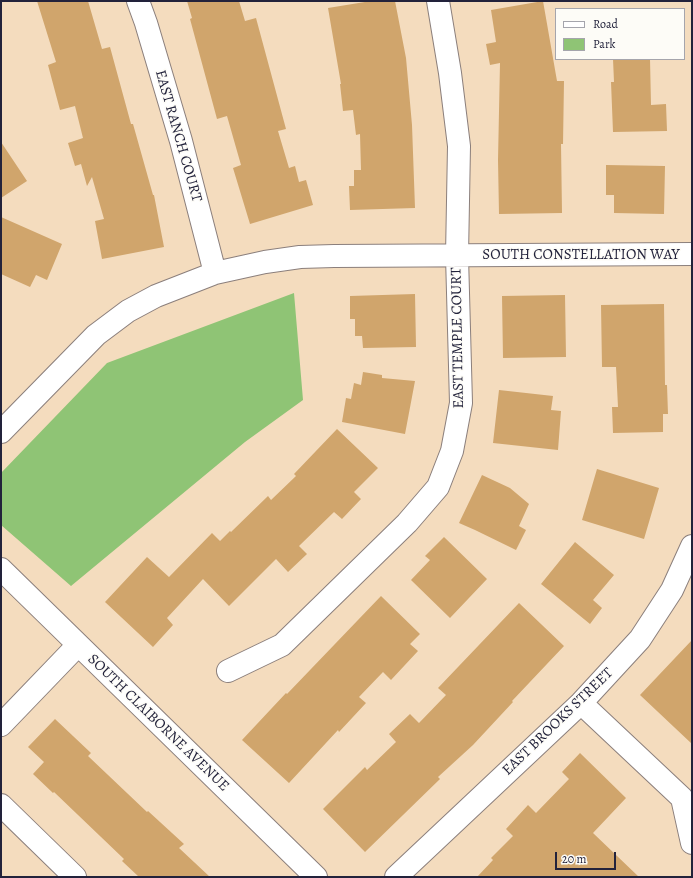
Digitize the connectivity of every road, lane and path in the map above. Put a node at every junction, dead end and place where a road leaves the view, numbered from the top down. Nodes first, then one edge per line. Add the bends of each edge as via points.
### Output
1 (138, 1) edge
2 (438, 1) edge
3 (692, 254) edge
4 (457, 256) junction
5 (215, 272) junction
6 (1, 432) edge
7 (692, 546) edge
8 (1, 569) edge
9 (78, 645) junction
10 (228, 671) dead end
11 (581, 703) junction
12 (1, 725) edge
13 (1, 805) edge
14 (692, 844) edge
15 (75, 877) edge
16 (316, 877) edge
17 (396, 877) edge

1 - 5 street, EAST RANCH COURT via 181,140
2 - 4 street, EAST TEMPLE COURT via 459,146
3 - 4 street, SOUTH CONSTELLATION WAY
4 - 5 street, SOUTH CONSTELLATION WAY via 300,257
4 - 10 street, EAST TEMPLE COURT via 461,403 452,451 438,488 408,523 282,645
5 - 6 street, SOUTH CONSTELLATION WAY via 156,296 128,311 96,335
7 - 11 street, EAST BROOKS STREET via 672,590 640,639
8 - 9 street, SOUTH CLAIBORNE AVENUE
9 - 12 street
9 - 16 street, SOUTH CLAIBORNE AVENUE
11 - 14 street via 682,798
11 - 17 street, EAST BROOKS STREET
13 - 15 street

